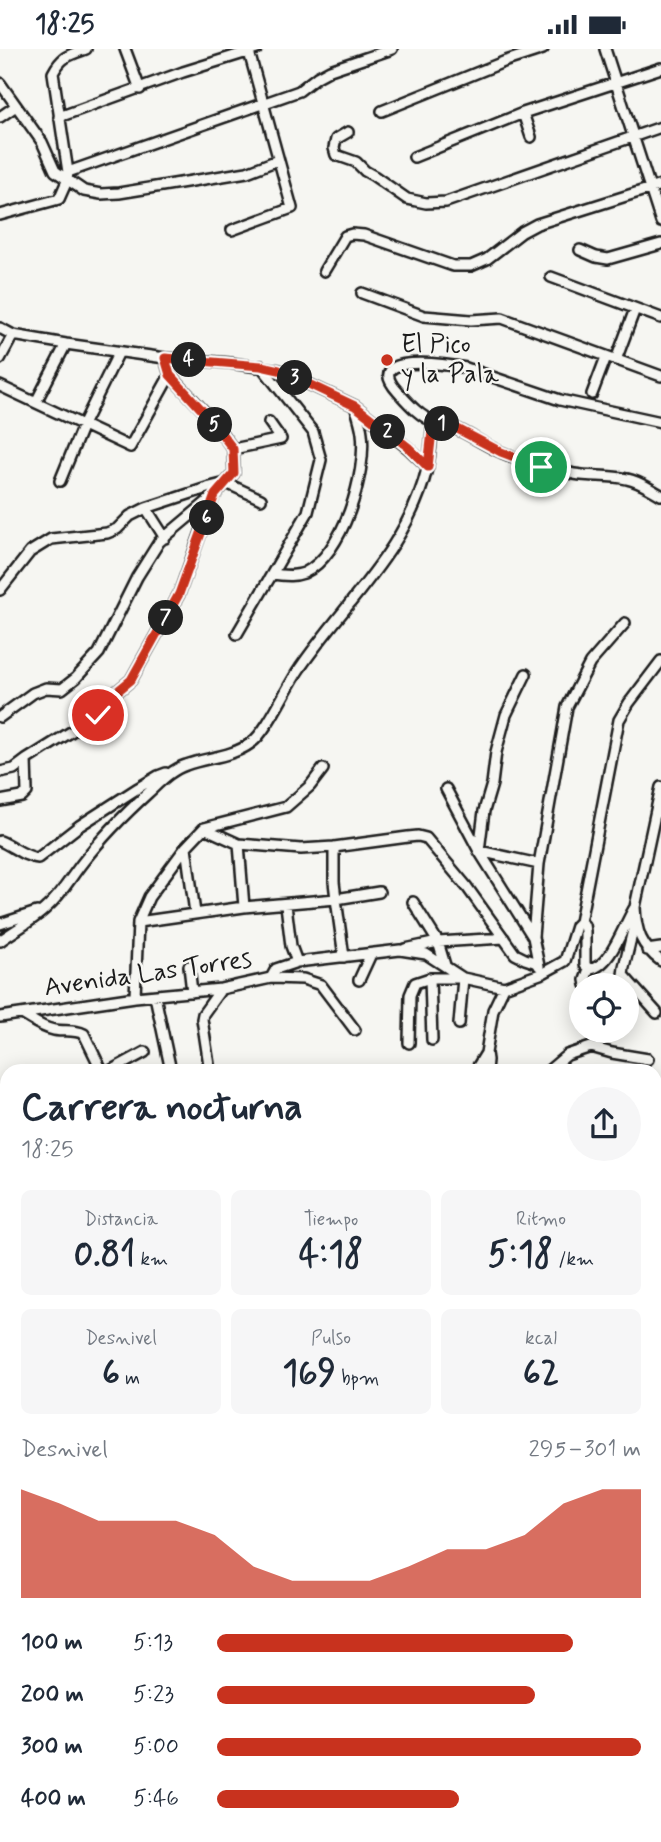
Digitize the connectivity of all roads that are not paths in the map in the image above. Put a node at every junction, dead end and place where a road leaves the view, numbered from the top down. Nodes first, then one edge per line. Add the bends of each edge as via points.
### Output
1 (86, 49) edge
2 (125, 49) edge
3 (392, 49) edge
4 (502, 49) edge
5 (542, 49) edge
6 (605, 49) edge
7 (253, 51) edge
8 (506, 61) junction
9 (661, 68) edge
10 (616, 82) junction
11 (0, 83) edge
12 (140, 89) junction
13 (264, 103) junction
14 (16, 106) junction
15 (382, 111) dead end
16 (523, 113) junction
17 (0, 117) edge
18 (59, 117) junction
19 (661, 127) edge
20 (348, 132) dead end
21 (633, 136) junction
22 (531, 137) dead end
23 (414, 157) dead end
24 (278, 160) junction
25 (68, 176) junction
26 (661, 185) edge
27 (650, 188) junction
28 (0, 215) edge
29 (661, 222) edge
30 (232, 230) dead end
31 (661, 244) edge
32 (580, 250) dead end
33 (324, 271) dead end
34 (551, 277) dead end
35 (362, 293) dead end
36 (635, 309) junction
37 (661, 319) edge
38 (0, 328) edge
39 (13, 335) junction
40 (66, 344) junction
41 (119, 352) junction
42 (165, 358) junction
43 (0, 359) edge
44 (611, 359) junction
45 (261, 366) junction
46 (170, 375) junction
47 (661, 376) edge
48 (0, 386) edge
49 (592, 394) dead end
50 (36, 402) junction
51 (355, 406) junction
52 (269, 422) dead end
53 (433, 422) junction
54 (661, 422) edge
55 (83, 425) junction
56 (233, 449) junction
57 (428, 467) junction
58 (60, 481) dead end
59 (226, 483) junction
60 (215, 495) junction
61 (661, 495) edge
62 (261, 499) dead end
63 (146, 508) junction
64 (165, 538) junction
65 (272, 574) junction
66 (0, 590) edge
67 (625, 623) dead end
68 (237, 634) dead end
69 (661, 661) edge
70 (526, 674) dead end
71 (0, 717) edge
72 (26, 759) junction
73 (323, 769) dead end
74 (0, 772) edge
75 (171, 772) junction
76 (661, 787) edge
77 (446, 789) dead end
78 (0, 801) edge
79 (204, 828) junction
80 (0, 841) edge
81 (239, 844) junction
82 (186, 847) junction
83 (334, 847) junction
84 (479, 851) junction
85 (540, 865) junction
86 (379, 892) dead end
87 (336, 899) junction
88 (413, 902) dead end
89 (285, 905) junction
90 (244, 907) junction
91 (635, 907) junction
92 (45, 909) junction
93 (195, 913) junction
94 (635, 921) junction
95 (138, 922) junction
96 (580, 922) junction
97 (0, 924) edge
98 (533, 937) junction
99 (504, 938) junction
100 (0, 941) edge
101 (438, 942) junction
102 (661, 948) edge
103 (400, 950) junction
104 (647, 950) junction
105 (371, 954) junction
106 (344, 957) junction
107 (661, 961) edge
108 (297, 962) junction
109 (537, 963) junction
110 (445, 965) junction
111 (189, 966) dead end
112 (589, 969) junction
113 (542, 973) junction
114 (588, 973) edge
115 (271, 978) junction
116 (430, 978) junction
117 (463, 978) junction
118 (359, 980) dead end
119 (504, 987) junction
120 (221, 989) junction
121 (192, 992) junction
122 (155, 996) junction
123 (135, 997) junction
124 (22, 1013) junction
125 (657, 1013) dead end
126 (0, 1017) edge
127 (459, 1024) dead end
128 (355, 1030) dead end
129 (432, 1040) dead end
130 (410, 1044) dead end
131 (145, 1052) dead end
132 (486, 1053) junction
133 (648, 1059) dead end
134 (99, 1064) edge
135 (123, 1064) edge
136 (170, 1064) edge
137 (209, 1064) edge
138 (479, 1064) edge
139 (487, 1064) edge
140 (557, 1064) edge

1 - 18 street via 66,56 53,73
2 - 12 street
3 - 13 street via 330,70 299,91
4 - 8 street
5 - 8 street
6 - 10 street
7 - 12 street
7 - 13 street
8 - 15 street
9 - 10 street
10 - 16 street
10 - 21 street
11 - 14 street
12 - 18 street
13 - 24 street
13 - 25 street
14 - 17 street
14 - 25 street via 55,171
16 - 22 street
16 - 23 street
18 - 25 street
19 - 21 street
20 - 21 street via 336,139 336,155 356,162 407,199 426,202 446,202
21 - 27 street
24 - 25 street via 247,172 119,193 84,191
24 - 30 street via 292,208
25 - 28 street via 59,199
26 - 27 street
27 - 29 street
27 - 33 street via 537,224 471,266 453,266 352,234 345,236
31 - 32 street via 608,259
34 - 36 street
35 - 44 street via 424,316 502,318
36 - 37 street
36 - 44 street
38 - 39 street
39 - 40 street
39 - 43 street
40 - 41 street
40 - 50 street
41 - 42 street
41 - 55 street
42 - 45 street
42 - 46 street
44 - 47 street
44 - 49 street
45 - 51 street
45 - 65 street via 313,432 321,460 308,512
46 - 55 street via 130,447
46 - 56 street
48 - 50 street
50 - 55 street
51 - 57 street
51 - 65 street via 362,456 341,531 318,564 304,573
52 - 56 street via 281,439
53 - 54 street via 395,389 390,378 393,368 407,363 466,368 560,400
53 - 57 street
53 - 61 street via 452,426 541,467 631,479
55 - 58 street
56 - 59 street via 234,473
57 - 75 street via 397,541 303,663 253,741 238,751
59 - 60 street
59 - 62 street
59 - 63 street
60 - 64 street
60 - 72 street via 179,594 131,680 98,715
63 - 64 street
63 - 66 street via 107,533 51,539 30,552
64 - 71 street via 137,577 99,653 76,678 62,689 33,692
65 - 68 street
67 - 85 street via 590,663 567,707
69 - 96 street via 619,720
70 - 84 street via 506,715 496,752
72 - 74 street via 14,769
72 - 78 street via 27,792
73 - 79 street via 286,807
75 - 80 street via 138,788 38,857
75 - 92 street via 110,829
76 - 91 street
77 - 84 street
79 - 81 street
79 - 82 street
81 - 83 street
81 - 90 street
82 - 93 street
82 - 95 street via 149,897
83 - 87 street
83 - 99 street via 426,838
84 - 85 street
84 - 98 street
85 - 98 street
86 - 87 street
87 - 89 street
87 - 106 street
88 - 101 street
89 - 90 street
89 - 108 street
90 - 93 street
91 - 94 street
91 - 112 street via 607,958
92 - 97 street
92 - 100 street
93 - 95 street
94 - 104 street
94 - 125 street via 624,975
95 - 123 street
96 - 112 street
96 - 113 street via 565,961
98 - 109 street
99 - 101 street
99 - 109 street via 514,954
101 - 103 street
101 - 110 street
102 - 104 street
103 - 105 street
103 - 110 street via 426,954
104 - 107 street
105 - 106 street
105 - 118 street
106 - 108 street
108 - 115 street via 276,969
109 - 113 street
110 - 117 street
111 - 121 street
112 - 114 street
113 - 119 street
115 - 120 street, Avenida Las Torres
115 - 128 street, Avenida Las Torres via 321,985
116 - 117 street
116 - 129 street
116 - 130 street via 415,982 410,995
117 - 119 street
117 - 127 street
119 - 132 street via 493,1010
120 - 121 street, Avenida Las Torres
120 - 137 street via 202,1019
121 - 122 street, Avenida Las Torres
122 - 123 street, Avenida Las Torres
122 - 136 street
123 - 124 street, Avenida Las Torres
124 - 126 street, Avenida Las Torres
124 - 134 street via 38,1025 84,1034
131 - 135 street
132 - 138 street
132 - 139 street
133 - 140 street via 591,1047

